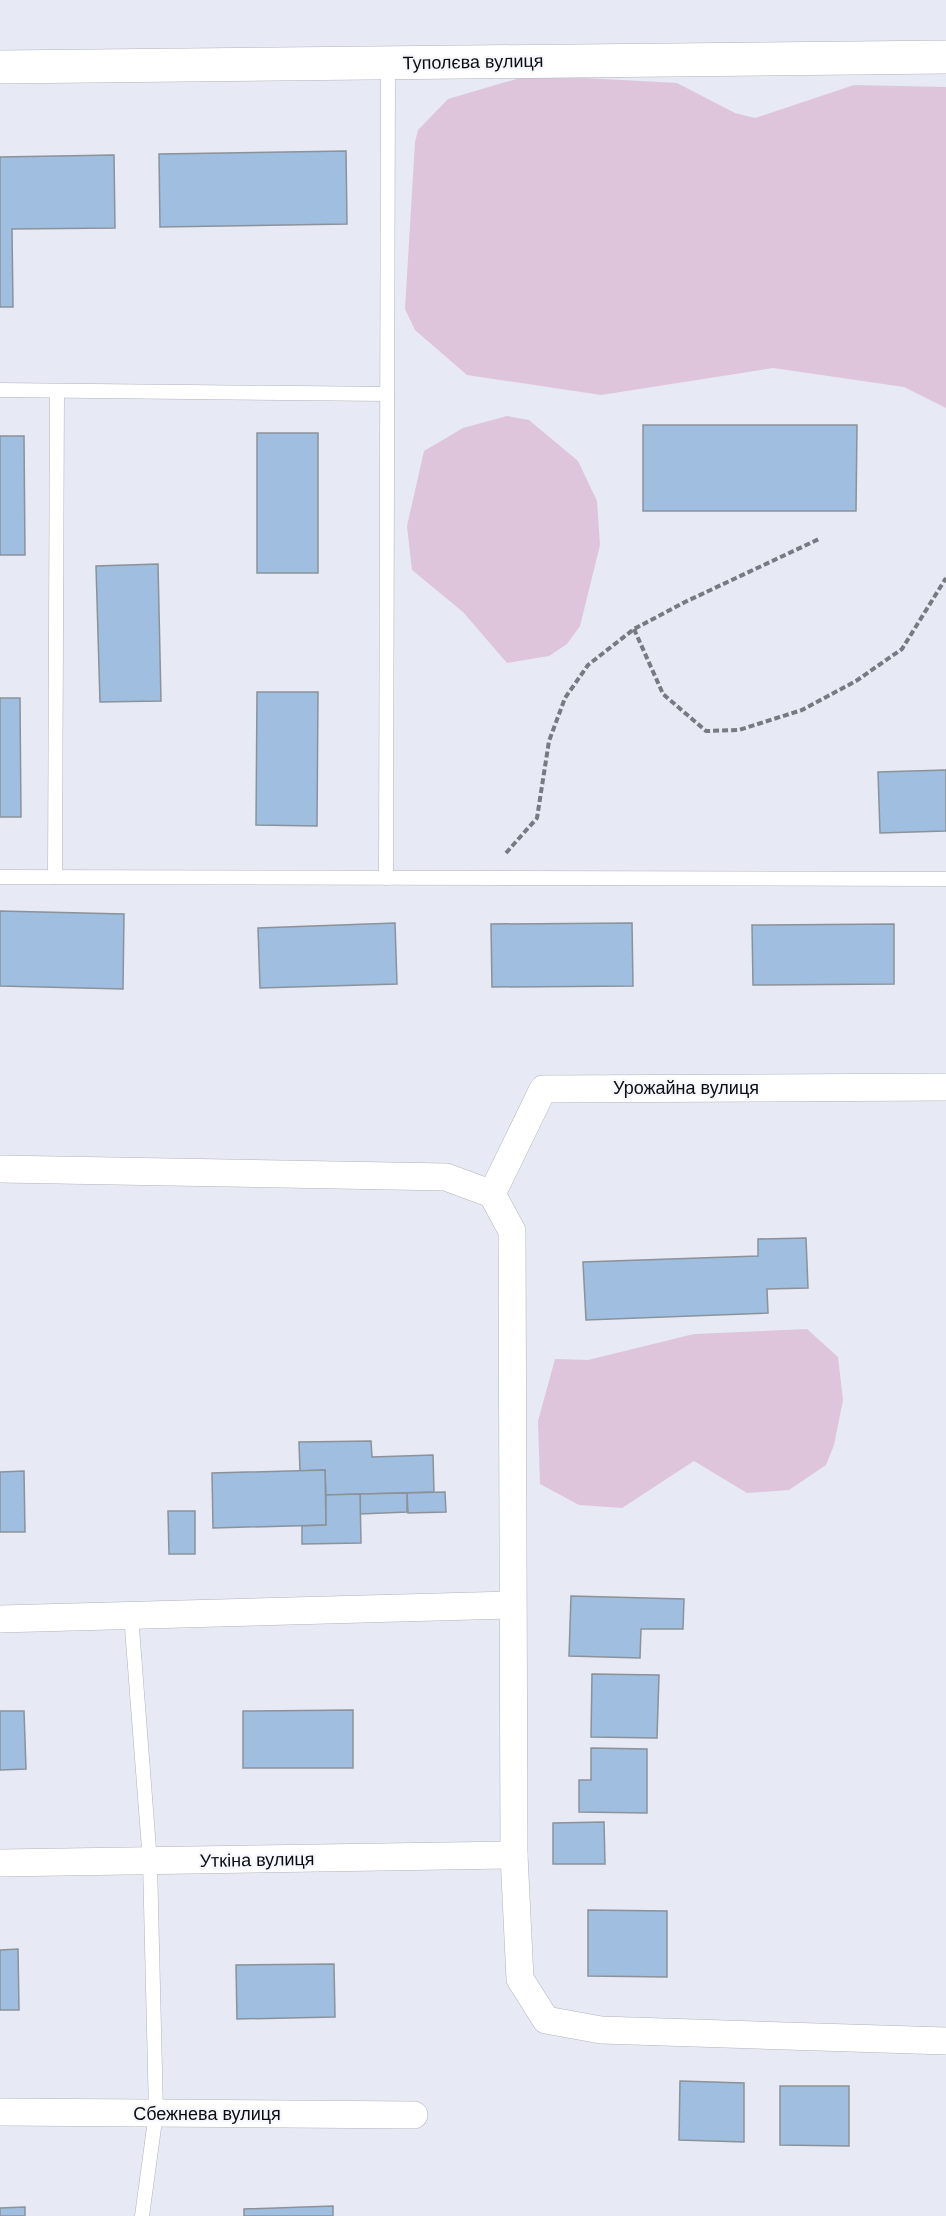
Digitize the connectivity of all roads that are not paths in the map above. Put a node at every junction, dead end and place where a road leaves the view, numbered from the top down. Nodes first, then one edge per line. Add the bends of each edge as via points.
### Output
1 (946, 57) edge
2 (388, 63) junction
3 (0, 67) edge
4 (0, 390) edge
5 (57, 391) junction
6 (387, 394) junction
7 (0, 877) edge
8 (56, 877) junction
9 (386, 878) junction
10 (946, 879) edge
11 (946, 1087) edge
12 (0, 1169) edge
13 (492, 1194) junction
14 (512, 1605) junction
15 (131, 1616) junction
16 (0, 1619) edge
17 (514, 1855) junction
18 (150, 1862) junction
19 (0, 1863) edge
20 (946, 2041) edge
21 (0, 2112) edge
22 (156, 2113) junction
23 (414, 2115) dead end
24 (142, 2216) edge

1 - 2 main road, Туполєва вулиця
2 - 3 main road, Туполєва вулиця
2 - 6 lane
4 - 5 lane
5 - 6 lane
5 - 8 lane
6 - 9 lane
7 - 8 lane
8 - 9 lane
9 - 10 lane
11 - 13 street, Урожайна вулиця via 543,1089
12 - 13 street via 446,1177
13 - 14 street via 512,1231
14 - 15 street
14 - 17 street
15 - 16 street
15 - 18 lane
17 - 18 street, Уткiна вулиця
17 - 20 street via 520,1980 546,2020 601,2030
18 - 19 street, Уткiна вулиця
18 - 22 lane
21 - 22 street, Сбежнева вулиця
22 - 23 street, Сбежнева вулиця
22 - 24 lane

